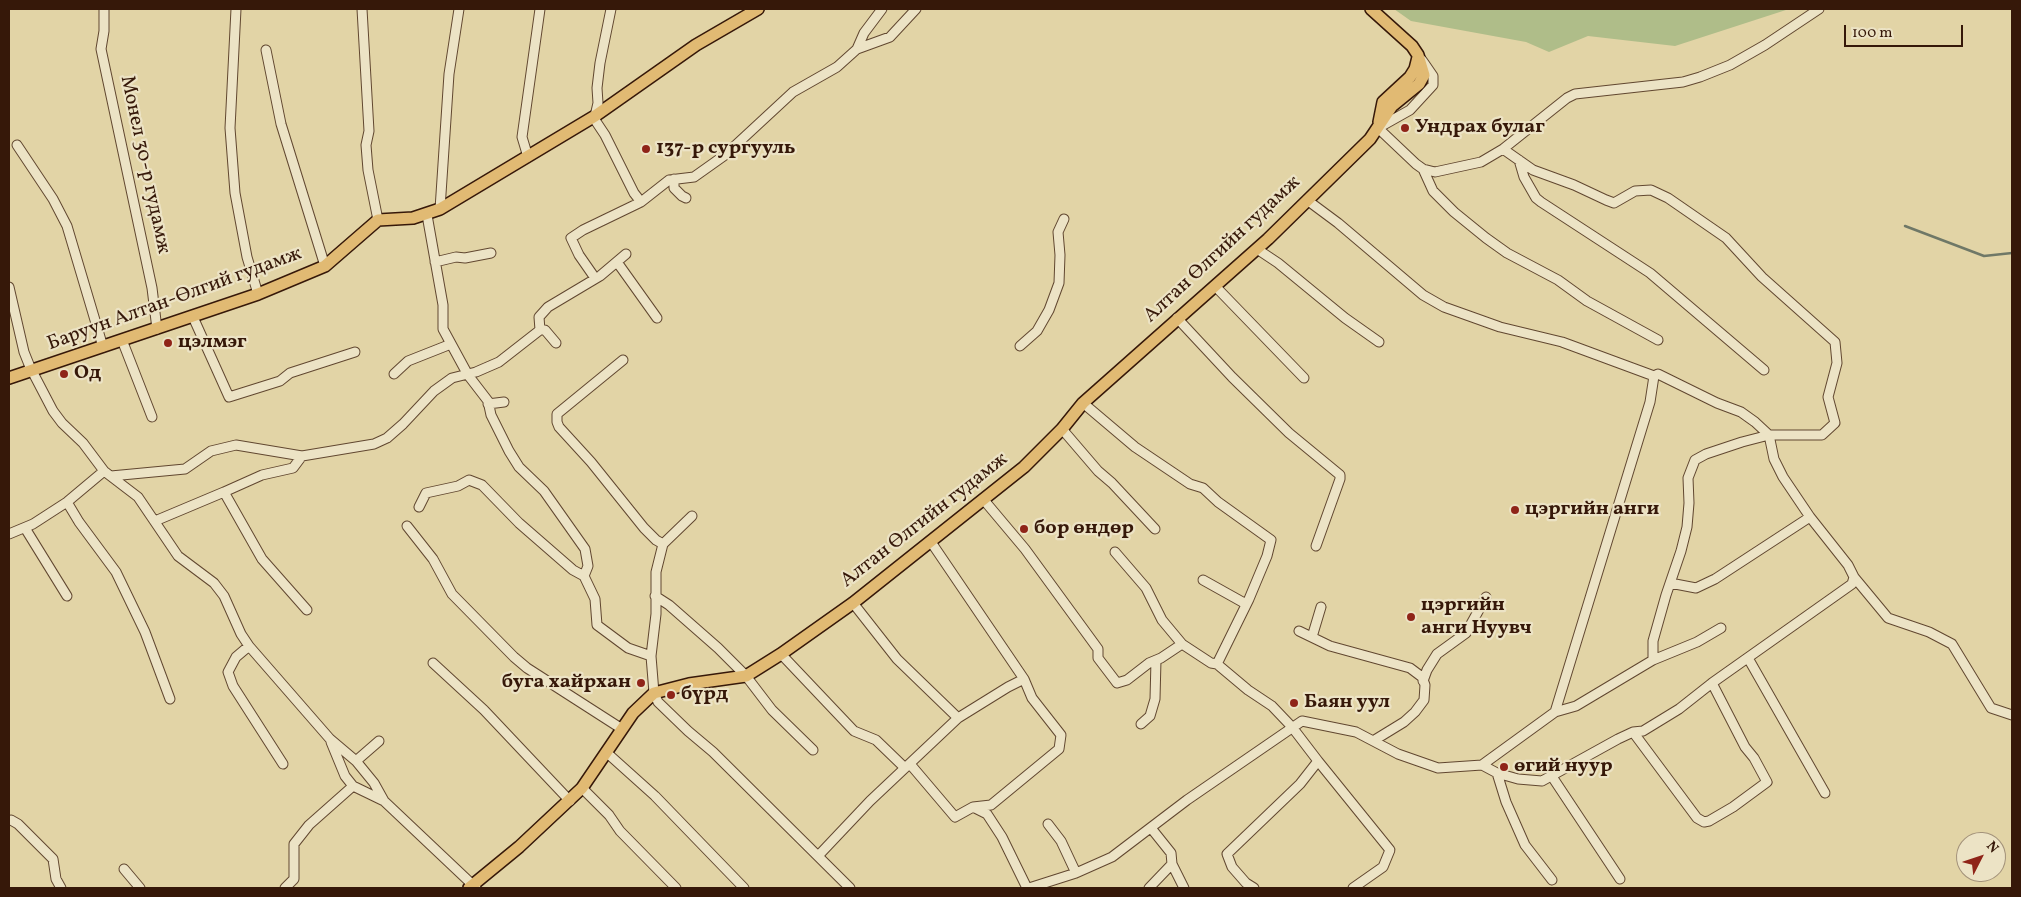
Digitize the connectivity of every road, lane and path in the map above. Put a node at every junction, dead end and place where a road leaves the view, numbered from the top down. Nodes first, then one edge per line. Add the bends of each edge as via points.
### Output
1 (104, 9) edge
2 (236, 9) edge
3 (362, 9) edge
4 (458, 9) edge
5 (540, 9) edge
6 (611, 9) edge
7 (758, 9) edge
8 (882, 9) edge
9 (916, 9) edge
10 (1371, 9) edge
11 (1819, 9) edge
12 (857, 49) junction
13 (266, 50) dead end
14 (1418, 55) junction
15 (594, 117) junction
16 (1378, 128) junction
17 (17, 145) dead end
18 (1503, 149) junction
19 (528, 157) junction
20 (1519, 160) junction
21 (1423, 169) junction
22 (674, 180) junction
23 (686, 198) dead end
24 (1306, 200) junction
25 (641, 202) junction
26 (440, 209) junction
27 (427, 214) junction
28 (1064, 219) dead end
29 (378, 220) junction
30 (1257, 249) junction
31 (491, 253) dead end
32 (626, 254) dead end
33 (435, 262) junction
34 (617, 262) junction
35 (325, 266) junction
36 (595, 278) junction
37 (1215, 286) junction
38 (9, 287) edge
39 (258, 294) junction
40 (193, 316) junction
41 (656, 318) dead end
42 (1178, 318) junction
43 (157, 328) junction
44 (540, 330) junction
45 (122, 340) junction
46 (1658, 340) dead end
47 (1379, 342) dead end
48 (556, 343) dead end
49 (451, 344) junction
50 (1020, 346) dead end
51 (103, 347) junction
52 (355, 352) dead end
53 (624, 360) dead end
54 (1764, 370) dead end
55 (32, 371) junction
56 (394, 374) dead end
57 (468, 375) junction
58 (1654, 376) junction
59 (9, 378) edge
60 (1304, 378) dead end
61 (426, 401) junction
62 (504, 402) dead end
63 (1083, 403) junction
64 (488, 404) junction
65 (424, 416) dead end
66 (152, 417) dead end
67 (1062, 429) junction
68 (1769, 435) junction
69 (302, 456) junction
70 (107, 474) junction
71 (224, 492) junction
72 (983, 499) junction
73 (67, 502) junction
74 (419, 507) dead end
75 (692, 516) dead end
76 (1810, 517) junction
77 (155, 522) junction
78 (406, 526) dead end
79 (25, 528) junction
80 (1155, 529) dead end
81 (9, 534) edge
82 (932, 542) junction
83 (664, 544) junction
84 (1316, 546) dead end
85 (1115, 552) dead end
86 (584, 576) junction
87 (1854, 577) junction
88 (1204, 580) dead end
89 (1670, 583) junction
90 (66, 596) dead end
91 (655, 596) junction
92 (1486, 597) dead end
93 (853, 603) junction
94 (1246, 604) junction
95 (1320, 606) dead end
96 (308, 610) dead end
97 (1721, 628) dead end
98 (1299, 631) dead end
99 (1312, 637) junction
100 (1182, 644) junction
101 (249, 646) junction
102 (781, 654) junction
103 (651, 656) junction
104 (1748, 658) junction
105 (1156, 660) junction
106 (1653, 660) junction
107 (433, 663) dead end
108 (1217, 664) junction
109 (746, 676) junction
110 (1024, 680) junction
111 (1423, 681) junction
112 (1712, 683) junction
113 (654, 693) junction
114 (170, 699) dead end
115 (1991, 708) junction
116 (1555, 712) junction
117 (2012, 715) edge
118 (958, 718) junction
119 (2012, 719) edge
120 (1141, 724) dead end
121 (1292, 726) junction
122 (622, 729) junction
123 (1633, 732) junction
124 (330, 740) junction
125 (379, 741) dead end
126 (1373, 741) junction
127 (813, 750) dead end
128 (606, 752) junction
129 (1318, 760) junction
130 (356, 761) junction
131 (283, 764) dead end
132 (1482, 765) junction
133 (908, 766) junction
134 (1497, 773) junction
135 (1551, 775) junction
136 (353, 786) junction
137 (582, 788) junction
138 (1825, 793) dead end
139 (384, 801) junction
140 (570, 801) junction
141 (973, 807) junction
142 (11, 820) dead end
143 (1048, 824) dead end
144 (1152, 828) junction
145 (818, 856) junction
146 (1172, 864) junction
147 (124, 869) dead end
148 (1076, 873) junction
149 (1552, 880) dead end
150 (1620, 880) dead end
151 (473, 887) edge
152 (62, 888) edge
153 (140, 888) edge
154 (284, 888) edge
155 (676, 888) edge
156 (744, 888) edge
157 (850, 888) edge
158 (1028, 888) edge
159 (1149, 888) edge
160 (1184, 888) edge
161 (1254, 888) edge
162 (1353, 888) edge

1 - 43 street, Монел 30-р гудамж via 101,49 152,288
2 - 39 street via 230,128 235,193 247,257
3 - 29 street via 369,131 366,145
4 - 26 street via 449,74
5 - 19 street via 522,136
6 - 15 street
7 - 15 main road via 696,45
8 - 12 street via 864,33
9 - 12 street via 890,36
10 - 14 main road
11 - 18 street via 1730,65 1700,77 1683,82 1575,94
12 - 22 street via 837,68 793,92 725,155 694,177
13 - 35 street via 281,124
14 - 16 main road, Алтан Өлгийн гудамж via 1410,77 1383,102
14 - 16 street via 1433,76 1433,85 1410,110
15 - 19 main road
15 - 25 street
16 - 21 street
16 - 24 main road, Алтан Өлгийн гудамж
17 - 51 street via 53,199 66,226
18 - 20 street
18 - 21 street via 1468,166 1435,172
19 - 26 main road
20 - 54 street via 1536,198 1650,273
20 - 68 street via 1533,170 1614,203 1634,190 1659,192 1726,238 1762,277 1835,342 1837,363 1828,397 1835,423 1822,435
21 - 46 street via 1433,191 1486,238 1558,280 1587,302
22 - 23 street via 674,188
22 - 25 street via 669,180
24 - 30 main road, Алтан Өлгийн гудамж
24 - 58 street via 1423,295 1444,307 1500,327 1562,342
25 - 36 street via 572,238
26 - 27 main road
27 - 29 main road
27 - 33 street
28 - 50 street via 1058,232 1059,283 1037,331
29 - 35 main road, Баруун Алтан-Өлгий гудамж
30 - 37 main road, Алтан Өлгийн гудамж
30 - 47 street
31 - 33 street
32 - 34 street
33 - 49 street via 443,305 443,329
34 - 36 street
34 - 41 street
35 - 39 main road, Баруун Алтан-Өлгий гудамж
36 - 44 street via 548,307 539,317
37 - 42 main road, Алтан Өлгийн гудамж
37 - 60 street
38 - 55 street via 24,352
39 - 40 main road, Баруун Алтан-Өлгий гудамж
40 - 43 main road, Баруун Алтан-Өлгий гудамж
40 - 52 street via 229,397
42 - 63 main road, Алтан Өлгийн гудамж
42 - 84 street via 1288,433 1340,475
43 - 45 main road, Баруун Алтан-Өлгий гудамж
44 - 48 street via 545,330
44 - 57 street via 499,362
45 - 51 main road, Баруун Алтан-Өлгий гудамж
45 - 66 street
49 - 56 street via 408,361
49 - 57 street
51 - 55 main road, Баруун Алтан-Өлгий гудамж
53 - 83 street via 558,414 557,422 644,528
55 - 59 main road, Баруун Алтан-Өлгий гудамж
55 - 70 street via 53,411
57 - 61 street via 452,378
57 - 64 street
58 - 68 street via 1658,374 1741,412
58 - 116 street via 1650,402
61 - 65 street
61 - 69 street via 387,438 374,444
62 - 64 street
63 - 67 main road, Алтан Өлгийн гудамж
63 - 94 street via 1135,447 1190,484 1203,488 1271,540
64 - 86 street via 520,467 544,491 585,549 588,566
67 - 72 main road, Алтан Өлгийн гудамж via 1024,467
67 - 80 street via 1098,472
68 - 76 street via 1774,459 1783,477
68 - 89 street via 1695,460 1688,478 1687,527
69 - 70 street via 236,445 212,452 185,469
69 - 71 street via 293,468 262,475
70 - 73 street
70 - 77 street via 138,497
71 - 77 street
71 - 96 street via 262,559
72 - 82 main road, Алтан Өлгийн гудамж
72 - 105 street via 1025,549 1098,649 1098,658 1117,683
73 - 79 street
73 - 114 street via 116,572 145,632
74 - 86 street via 426,493 458,486 469,480 482,484 519,523
75 - 83 street
76 - 87 street
76 - 89 street via 1696,588
77 - 101 street via 178,556 214,582
78 - 122 street via 433,559 452,594 514,657
79 - 81 street
79 - 90 street
82 - 93 main road, Алтан Өлгийн гудамж
82 - 110 street
83 - 91 street via 656,572
85 - 100 street via 1146,588 1162,620
86 - 103 street via 596,599 597,625 628,648
87 - 104 street via 1852,584
87 - 115 street via 1888,618 1952,644
88 - 94 street
89 - 106 street via 1653,641
91 - 103 street
91 - 109 street
92 - 111 street via 1466,633 1438,654
93 - 102 main road, Алтан Өлгийн гудамж
93 - 118 street via 897,659
94 - 108 street
95 - 99 street
97 - 106 street
98 - 99 street
99 - 111 street via 1330,646 1410,668
100 - 105 street
100 - 108 street via 1210,663
101 - 124 street
101 - 131 street via 236,657 228,672 233,686
102 - 109 main road, Алтан Өлгийн гудамж
102 - 133 street via 854,732 876,740
103 - 113 street
104 - 112 street
104 - 138 street
105 - 120 street via 1155,699 1150,716
106 - 116 street via 1576,706
107 - 140 street via 484,710
108 - 121 street via 1272,706
109 - 113 main road, Алтан Өлгийн гудамж
109 - 127 street via 772,710
110 - 118 street
110 - 141 street via 1032,698 1061,735 1059,749 991,805
111 - 126 street via 1424,700 1414,712
112 - 123 street via 1679,709 1643,731
112 - 123 street via 1767,782 1733,807 1709,821 1697,818
113 - 122 main road, Алтан Өлгийн гудамж via 632,713
113 - 145 street via 658,702
115 - 117 street
115 - 119 street
116 - 132 street
118 - 133 street
121 - 126 street via 1302,721 1356,732
121 - 129 street
121 - 144 street
122 - 128 main road, Алтан Өлгийн гудамж
123 - 135 street
124 - 130 street
124 - 136 street
125 - 130 street
126 - 132 street via 1438,768
128 - 137 main road, Алтан Өлгийн гудамж
128 - 156 street
129 - 161 street via 1300,784 1227,854 1232,867
129 - 162 street via 1390,850 1383,867
130 - 139 street
132 - 134 street
133 - 141 street via 955,817
133 - 145 street
134 - 135 street via 1542,781
134 - 149 street via 1525,845
135 - 150 street
136 - 139 street
136 - 154 street via 309,825 294,844 294,879
137 - 140 main road, Алтан Өлгийн гудамж
137 - 155 street
139 - 151 street
140 - 151 main road, Алтан Өлгийн гудамж
141 - 158 street via 987,814
142 - 152 street via 53,859 56,879
143 - 148 street via 1061,841
144 - 146 street via 1171,853
144 - 148 street via 1112,857
145 - 157 street
146 - 159 street
146 - 160 street
147 - 153 street
148 - 158 street

